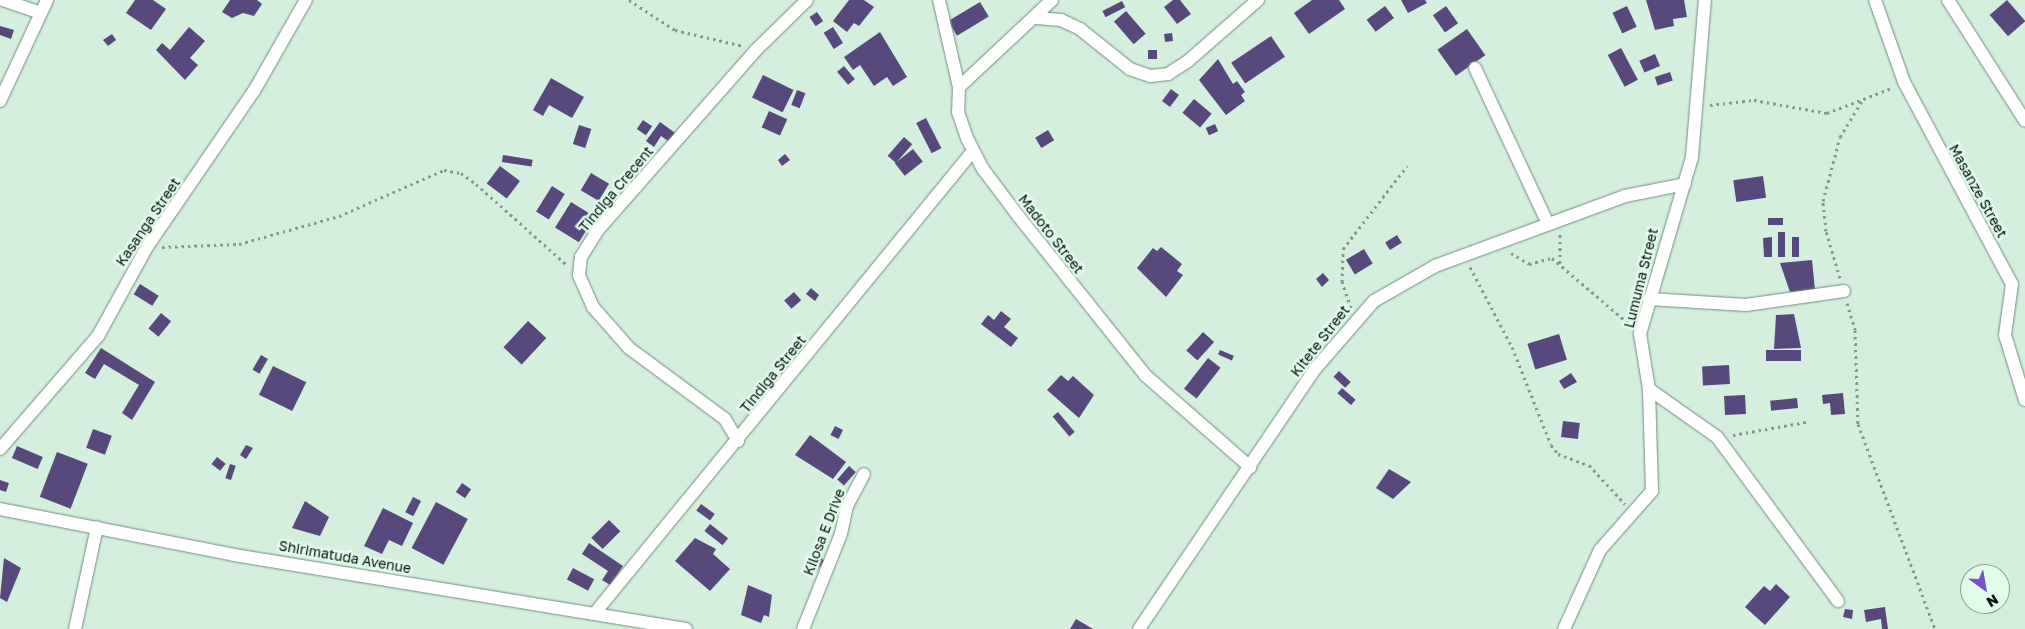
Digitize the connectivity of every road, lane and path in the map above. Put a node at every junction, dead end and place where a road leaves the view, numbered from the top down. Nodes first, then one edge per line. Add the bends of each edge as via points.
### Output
1 (3, 0) edge
2 (46, 0) edge
3 (306, 0) edge
4 (629, 0) edge
5 (807, 0) edge
6 (939, 0) edge
7 (1052, 0) edge
8 (1258, 0) edge
9 (1706, 0) edge
10 (1875, 0) edge
11 (1948, 0) edge
12 (41, 13) junction
13 (1037, 18) junction
14 (756, 50) junction
15 (1475, 68) dead end
16 (1904, 82) junction
17 (960, 87) junction
18 (0, 101) edge
19 (1862, 101) junction
20 (1698, 107) junction
21 (2025, 121) edge
22 (973, 151) junction
23 (1407, 166) dead end
24 (1685, 184) junction
25 (1553, 222) junction
26 (1497, 244) junction
27 (146, 247) junction
28 (1464, 256) junction
29 (1560, 263) junction
30 (579, 275) junction
31 (1844, 291) junction
32 (1649, 299) junction
33 (1355, 318) junction
34 (1640, 334) junction
35 (1650, 389) junction
36 (2025, 400) edge
37 (1806, 422) dead end
38 (1717, 437) junction
39 (738, 441) junction
40 (0, 448) edge
41 (1250, 467) junction
42 (864, 474) dead end
43 (0, 509) edge
44 (1633, 514) junction
45 (97, 527) junction
46 (1838, 601) dead end
47 (594, 614) junction
48 (75, 629) edge
49 (686, 629) edge
50 (803, 629) edge
51 (1139, 629) edge
52 (1564, 629) edge
53 (1935, 629) edge

1 - 12 street
2 - 12 street
3 - 27 street, Kasanga Street via 254,91
4 - 14 path via 675,30
5 - 14 street, Tindiga Crecent
6 - 17 street, Madoto Street
7 - 13 street
8 - 13 street via 1188,61 1168,74 1150,76 1130,69 1080,29 1062,20
9 - 20 street, Lumuma Street
10 - 16 street, Masanze Street
11 - 21 street
12 - 18 street
13 - 17 street
14 - 30 street, Tindiga Crecent via 597,231 581,256
15 - 25 street
16 - 19 path
16 - 36 street, Masanze Street via 2012,284 2005,335
17 - 22 street, Madoto Street via 958,112
19 - 20 path via 1827,113 1754,100
19 - 31 path via 1840,137 1823,201 1826,231
20 - 24 street, Lumuma Street
22 - 39 street, Tindiga Street
22 - 41 street, Madoto Street via 1019,217 1145,375
23 - 33 path via 1344,249 1342,282
24 - 25 street, Kitete Street via 1625,196
24 - 32 street, Lumuma Street
25 - 26 street, Kitete Street
25 - 29 path
26 - 28 street, Kitete Street
26 - 29 path via 1529,264 1548,256
27 - 30 path via 239,244 338,216 453,170 476,184
27 - 40 street, Kasanga Street via 98,336
28 - 33 street, Kitete Street via 1409,278
28 - 44 path via 1512,347 1551,445 1558,454 1589,465
29 - 34 path
30 - 39 street via 593,307 630,348 725,419
31 - 32 street via 1746,305
31 - 53 path via 1855,330 1858,424
32 - 34 street, Lumuma Street
33 - 41 street, Kitete Street
34 - 35 street, Lumuma Street
35 - 38 street
35 - 44 street, Lumuma Street via 1652,492
37 - 38 path
38 - 46 street
39 - 47 street, Tindiga Street
41 - 51 street, Kitete Street
42 - 50 street, Kilosa E Drive via 847,506 841,534
43 - 45 street, Shirimatuda Avenue
44 - 52 street, Lumuma Street via 1600,550
45 - 47 street, Shirimatuda Avenue
45 - 48 street
47 - 49 street, Shirimatuda Avenue

